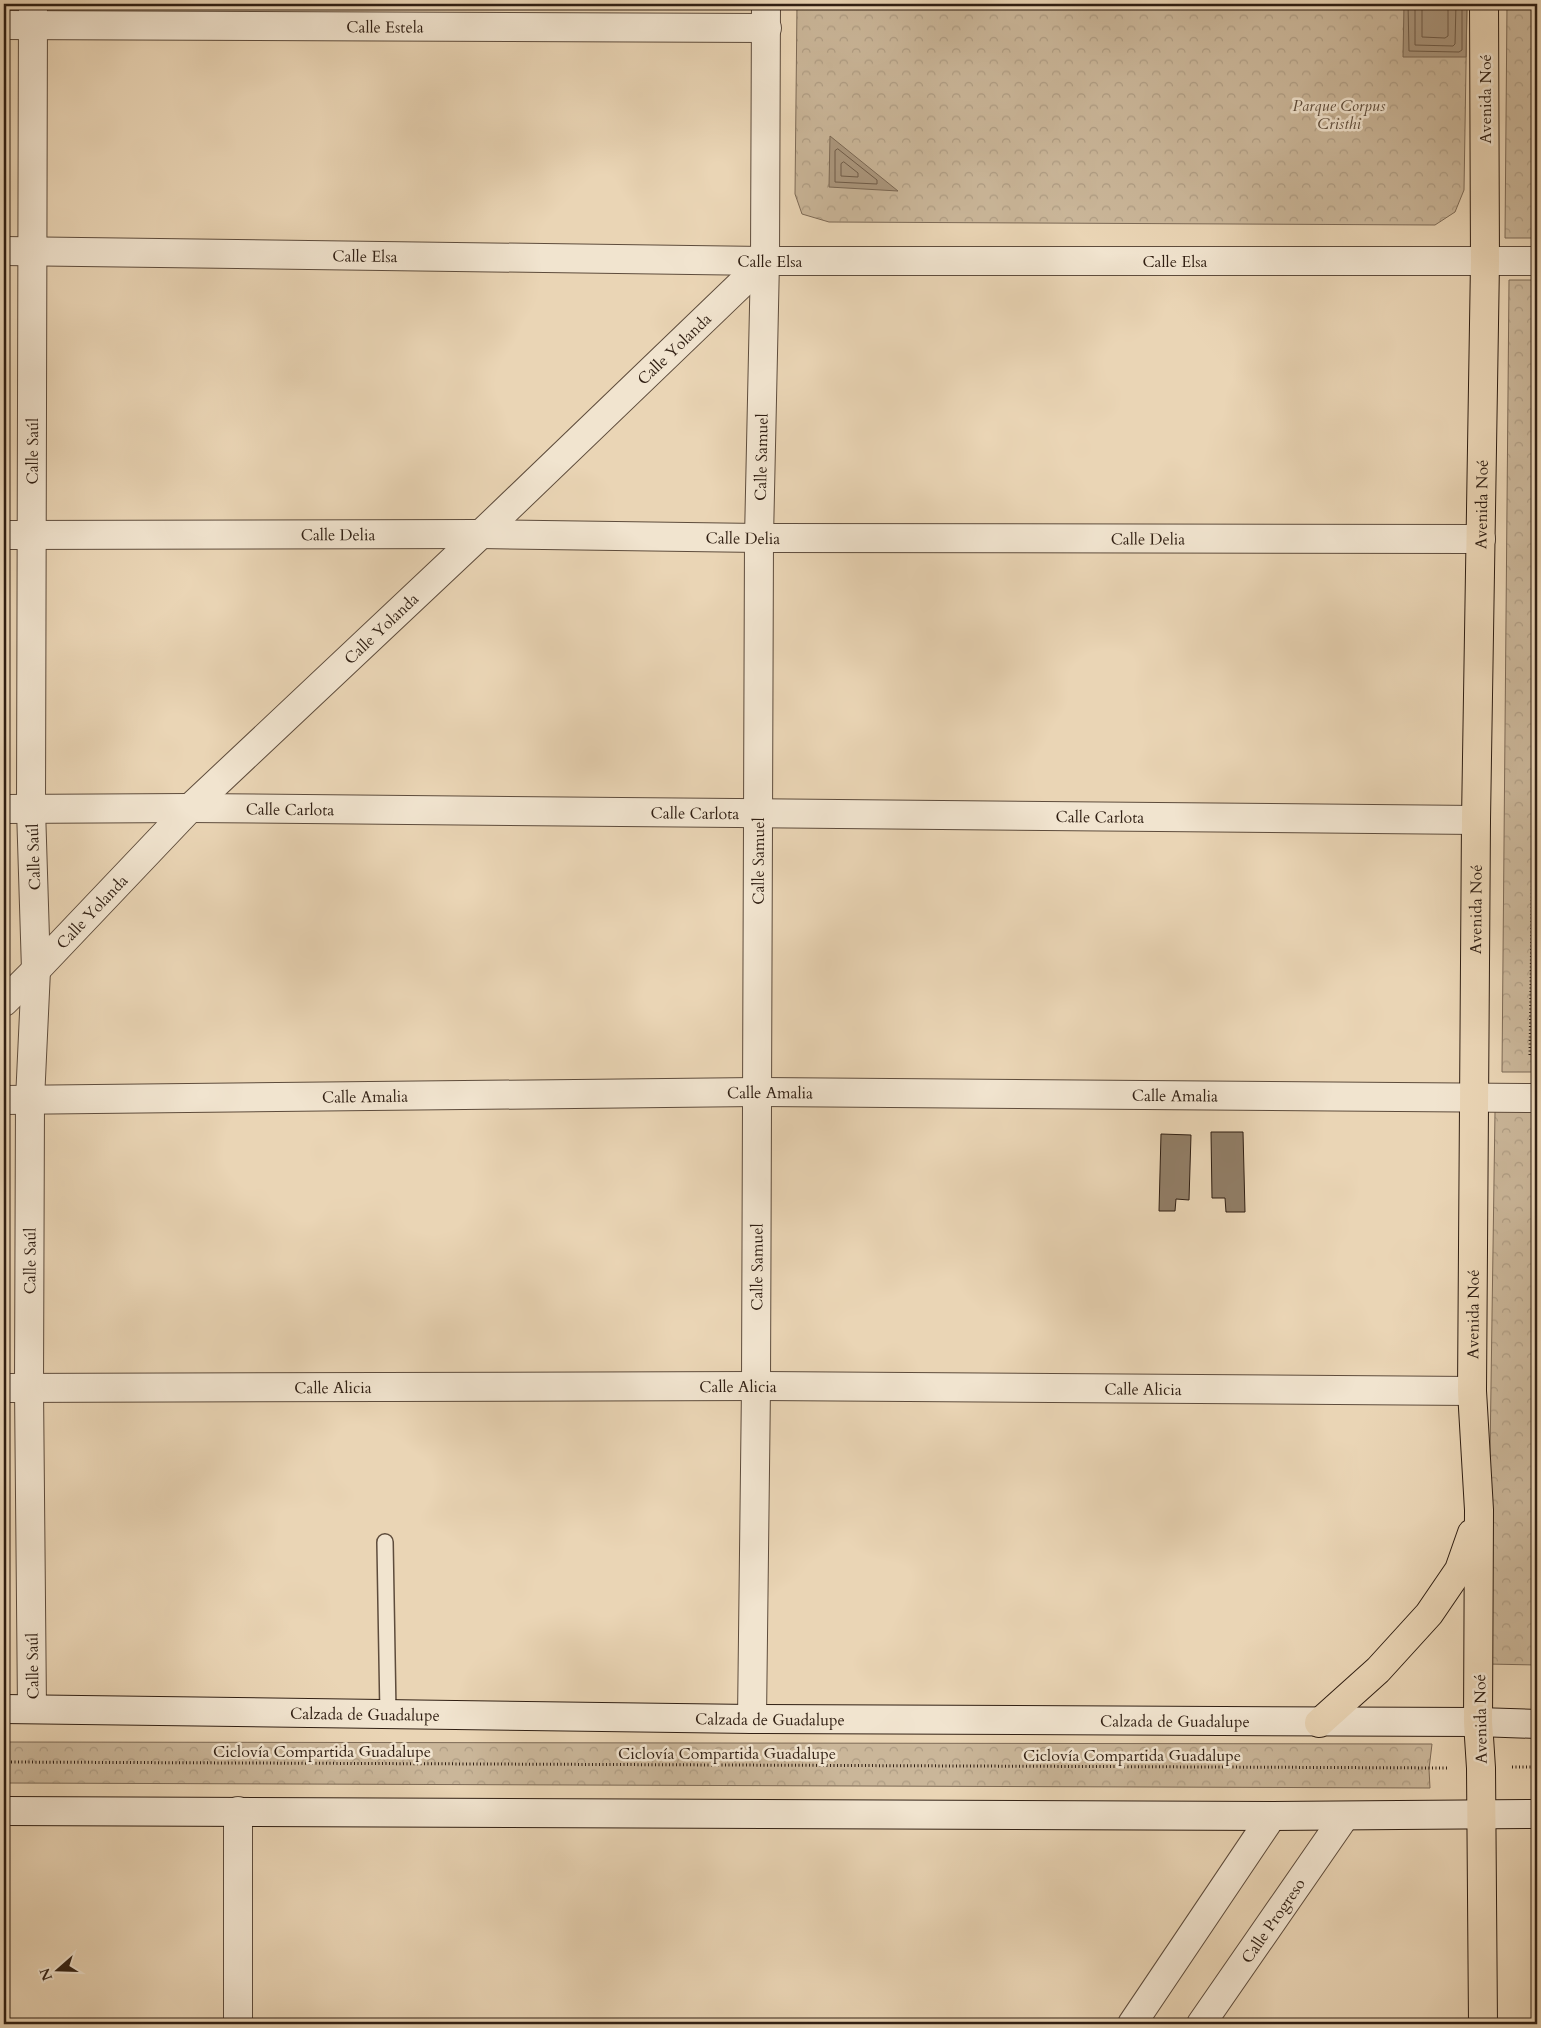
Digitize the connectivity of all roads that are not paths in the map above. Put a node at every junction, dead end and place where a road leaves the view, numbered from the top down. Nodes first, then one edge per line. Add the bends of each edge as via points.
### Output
1 (1484, 4) edge
2 (33, 15) edge
3 (767, 16) edge
4 (4, 25) edge
5 (4, 250) edge
6 (32, 251) junction
7 (1537, 261) edge
8 (765, 262) junction
9 (1485, 262) junction
10 (481, 534) junction
11 (32, 535) junction
12 (4, 536) edge
13 (759, 538) junction
14 (1481, 539) junction
15 (190, 808) junction
16 (4, 809) edge
17 (31, 809) junction
18 (758, 813) junction
19 (1476, 820) junction
20 (36, 970) junction
21 (4, 1002) edge
22 (756, 1092) junction
23 (1475, 1097) junction
24 (1537, 1098) edge
25 (4, 1100) edge
26 (30, 1100) junction
27 (756, 1386) junction
28 (16, 1388) edge
29 (1472, 1391) junction
30 (1480, 1510) junction
31 (385, 1542) dead end
32 (4, 1709) edge
33 (32, 1709) junction
34 (388, 1714) junction
35 (752, 1719) junction
36 (1319, 1722) junction
37 (1478, 1722) junction
38 (1537, 1724) edge
39 (4, 1811) edge
40 (238, 1811) junction
41 (1482, 1814) junction
42 (1537, 1814) edge
43 (1272, 1816) junction
44 (1345, 1816) junction
45 (238, 2024) edge
46 (1132, 2024) edge
47 (1201, 2024) edge
48 (1483, 2024) edge

1 - 9 main road, Avenida Noé
2 - 3 street, Calle Estela
2 - 4 street, Calle Estela
2 - 6 street, Calle Saúl
3 - 8 street, Calle Samuel
5 - 6 street, Calle Elsa
6 - 8 street, Calle Elsa
6 - 11 street, Calle Saúl
7 - 9 street, Calle Elsa
8 - 9 street, Calle Elsa
8 - 10 street, Calle Yolanda
8 - 13 street, Calle Samuel
9 - 14 main road, Avenida Noé
10 - 11 street, Calle Delia
10 - 13 street, Calle Delia
10 - 15 street, Calle Yolanda
11 - 12 street, Calle Delia
11 - 17 street, Calle Saúl
13 - 14 street, Calle Delia
13 - 18 street, Calle Samuel
14 - 19 main road, Avenida Noé
15 - 17 street, Calle Carlota
15 - 18 street, Calle Carlota
15 - 20 street, Calle Yolanda
16 - 17 street, Calle Carlota
17 - 20 street, Calle Saúl
18 - 19 street, Calle Carlota
18 - 22 street, Calle Samuel
19 - 23 main road, Avenida Noé
20 - 21 street, Calle Yolanda
20 - 26 street, Calle Saúl
22 - 23 street, Calle Amalia
22 - 26 street, Calle Amalia
22 - 27 street, Calle Samuel
23 - 24 street, Calle Amalia
23 - 29 main road, Avenida Noé
25 - 26 street, Calle Amalia
26 - 28 street, Calle Saúl
27 - 28 street, Calle Alicia
27 - 29 street, Calle Alicia
27 - 35 street, Calle Samuel
28 - 33 street, Calle Saúl
29 - 30 main road, Avenida Noé
30 - 36 main road via 1459,1570 1429,1614 1378,1670
30 - 37 main road, Avenida Noé
31 - 34 lane
32 - 33 street, Calzada de Guadalupe
33 - 34 street, Calzada de Guadalupe
34 - 35 street, Calzada de Guadalupe
35 - 36 street, Calzada de Guadalupe
36 - 37 street, Calzada de Guadalupe
37 - 38 street, Calzada de Guadalupe
37 - 41 main road, Avenida Noé
39 - 40 street
40 - 43 street
40 - 45 street
41 - 42 street
41 - 44 street
41 - 48 main road, Avenida Noé
43 - 44 street
43 - 46 street
44 - 47 street, Calle Progreso

